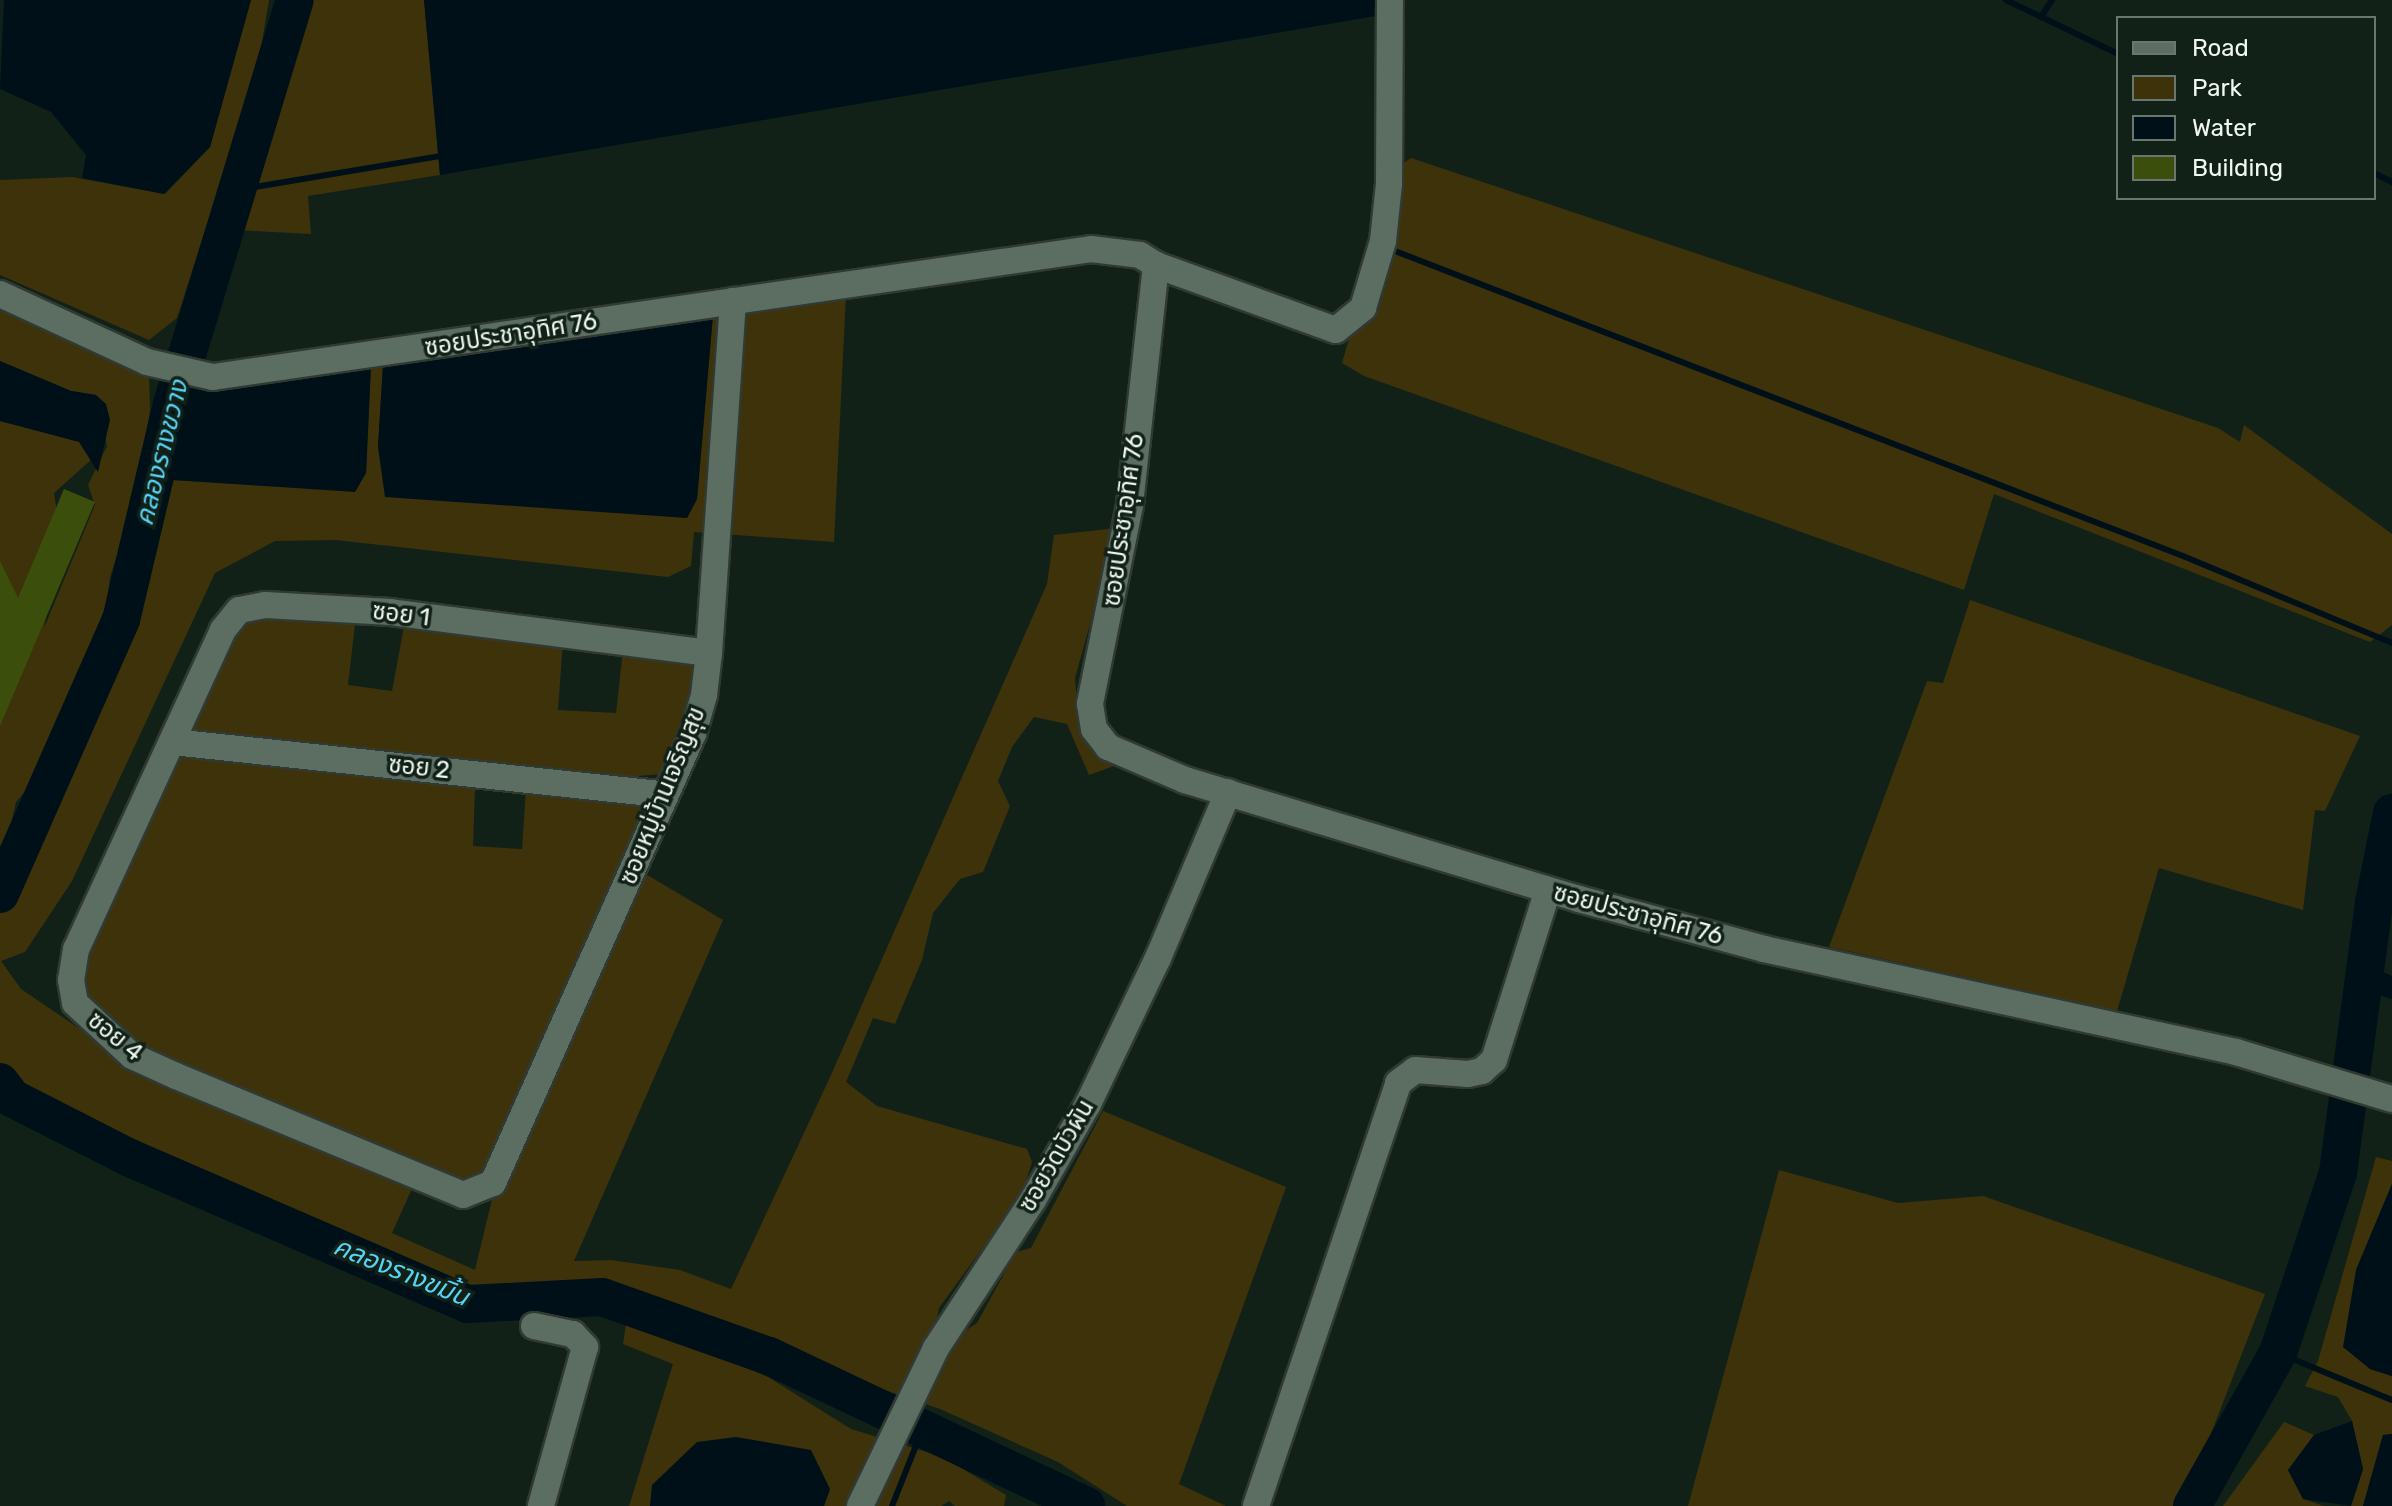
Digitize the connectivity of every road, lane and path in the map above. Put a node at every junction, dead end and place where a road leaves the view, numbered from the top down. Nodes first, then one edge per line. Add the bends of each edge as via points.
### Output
1 (1390, 0) edge
2 (1156, 265) junction
3 (0, 294) edge
4 (733, 301) junction
5 (709, 653) junction
6 (173, 742) junction
7 (1228, 792) junction
8 (665, 795) junction
9 (1548, 890) junction
10 (2392, 1099) edge
11 (463, 1195) joint
12 (534, 1326) dead end
13 (541, 1506) edge
14 (860, 1506) edge
15 (1256, 1506) edge

1 - 2 street via 1389,184 1383,241 1363,308 1336,330
2 - 4 street, ซอยประชาอุทิศ 76 via 1116,249 1091,249
2 - 7 street, ซอยประชาอุทิศ 76 via 1122,561 1090,704 1094,729 1108,747
3 - 4 street, ซอยประชาอุทิศ 76 via 147,362 213,377
4 - 5 street, ซอยหมู่บ้านเจริญสุข
5 - 6 street, ซอย 1 via 391,612 265,605 239,610 223,630
5 - 8 street, ซอยหมู่บ้านเจริญสุข via 693,734
6 - 8 street, ซอย 2
6 - 11 street, ซอย 4 via 76,949 71,980 75,1003 132,1056
7 - 9 street, ซอยประชาอุทิศ 76
7 - 14 street, ซอยวัดบัวผัน via 1158,958 1088,1104 916,1386
8 - 11 street, ซอยหมู่บ้านเจริญสุข via 493,1183
9 - 10 street, ซอยประชาอุทิศ 76 via 1764,949 2272,1061
9 - 15 street via 1494,1060 1468,1074 1415,1070 1398,1083
12 - 13 street via 573,1334 585,1347

